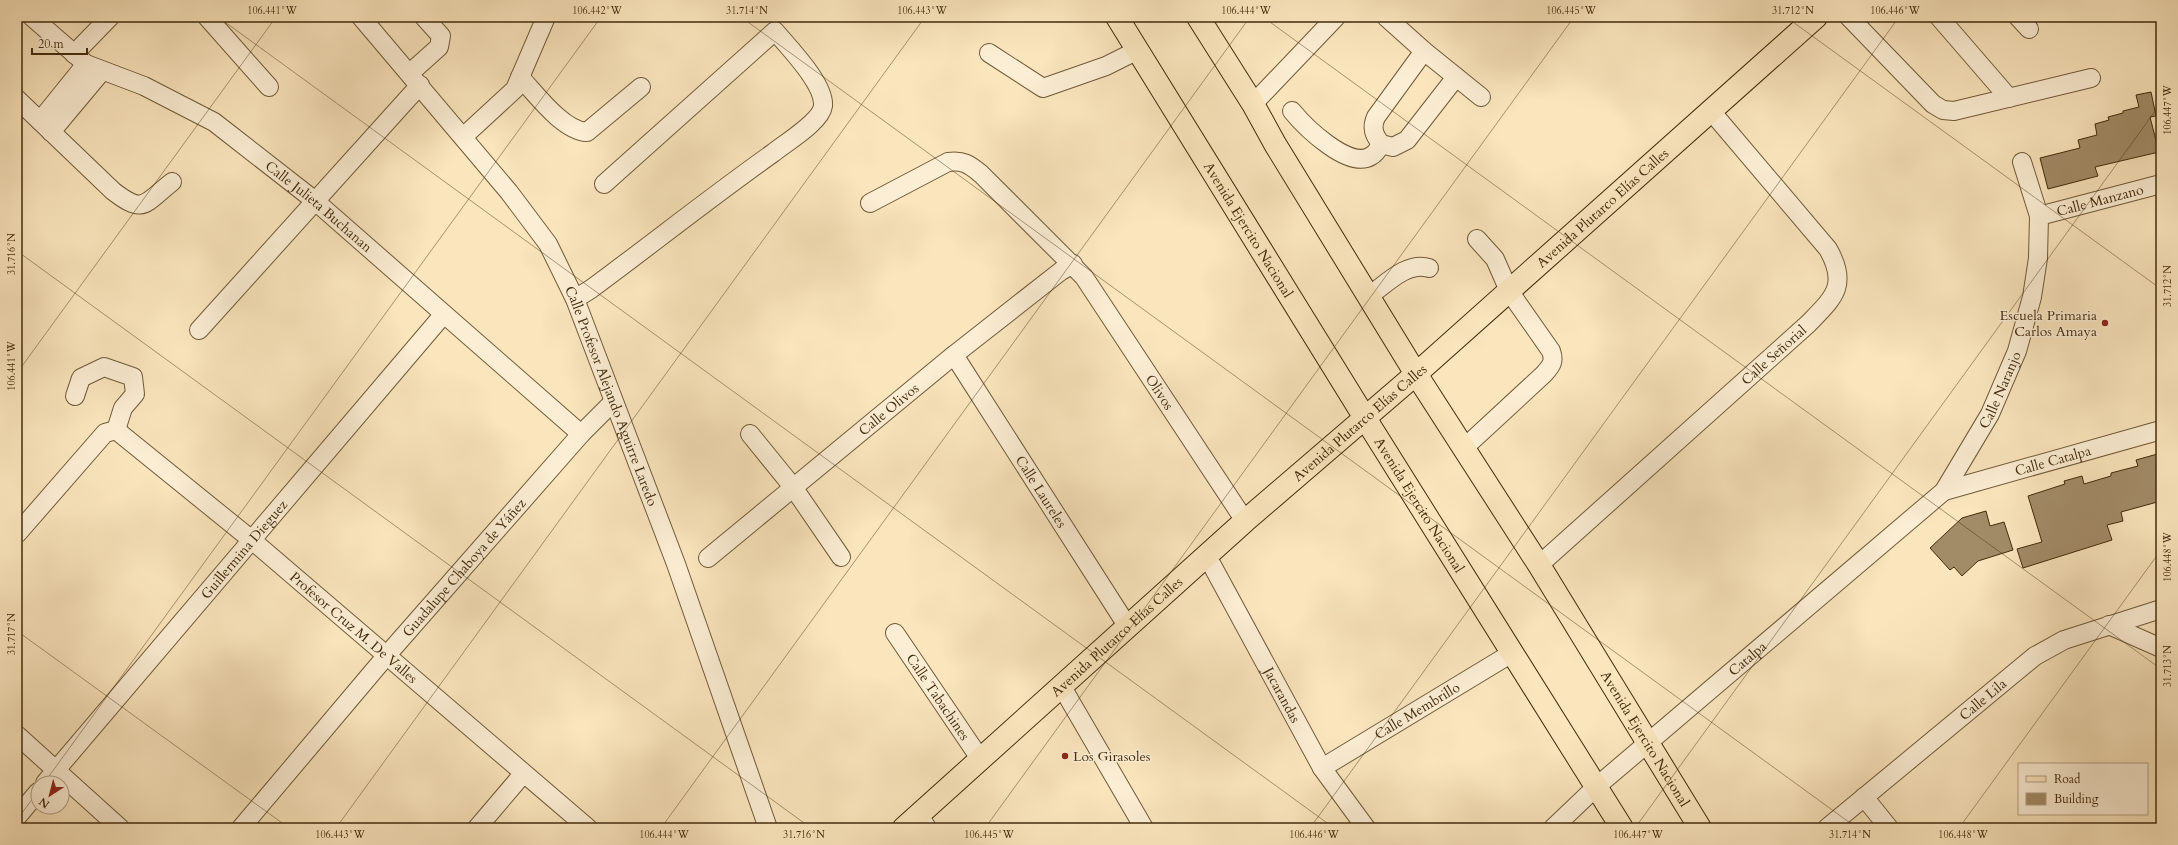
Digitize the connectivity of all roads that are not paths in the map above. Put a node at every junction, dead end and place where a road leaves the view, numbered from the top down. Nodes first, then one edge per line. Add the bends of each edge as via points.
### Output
1 (32, 17) edge
2 (110, 17) edge
3 (207, 17) edge
4 (361, 17) edge
5 (424, 17) edge
6 (546, 17) edge
7 (1117, 17) edge
8 (1198, 17) edge
9 (1336, 17) edge
10 (1386, 17) edge
11 (1816, 17) edge
12 (1849, 17) edge
13 (1939, 17) edge
14 (1138, 50) junction
15 (1424, 51) junction
16 (989, 53) dead end
17 (87, 63) junction
18 (520, 77) junction
19 (1456, 77) junction
20 (2091, 78) dead end
21 (415, 79) junction
22 (269, 87) dead end
23 (641, 87) dead end
24 (1481, 97) dead end
25 (2009, 98) junction
26 (17, 99) edge
27 (1253, 104) junction
28 (1292, 111) dead end
29 (1711, 111) junction
30 (46, 126) junction
31 (463, 137) junction
32 (1381, 144) junction
33 (2022, 162) dead end
34 (172, 182) dead end
35 (604, 184) dead end
36 (2161, 184) edge
37 (314, 200) junction
38 (870, 203) dead end
39 (2039, 216) junction
40 (1477, 239) dead end
41 (1073, 264) junction
42 (1429, 268) dead end
43 (1509, 291) junction
44 (1369, 296) junction
45 (574, 299) junction
46 (443, 315) junction
47 (199, 330) dead end
48 (954, 355) junction
49 (1416, 374) junction
50 (75, 396) dead end
51 (613, 402) junction
52 (1365, 418) junction
53 (116, 430) junction
54 (2161, 430) edge
55 (581, 434) junction
56 (750, 434) dead end
57 (1464, 448) junction
58 (793, 487) junction
59 (1944, 491) junction
60 (1245, 521) junction
61 (17, 534) edge
62 (253, 541) junction
63 (841, 556) dead end
64 (1207, 556) junction
65 (708, 558) dead end
66 (1539, 565) junction
67 (2161, 609) edge
68 (2109, 625) junction
69 (1128, 627) junction
70 (895, 633) dead end
71 (2161, 648) edge
72 (1512, 653) junction
73 (387, 655) junction
74 (1062, 687) junction
75 (17, 735) edge
76 (1649, 744) junction
77 (981, 760) junction
78 (1322, 768) junction
79 (523, 774) junction
80 (48, 775) edge
81 (52, 775) edge
82 (1596, 787) junction
83 (70, 792) edge
84 (1864, 797) junction
85 (30, 801) edge
86 (17, 816) edge
87 (917, 824) edge
88 (120, 828) edge
89 (241, 828) edge
90 (477, 828) edge
91 (588, 828) edge
92 (768, 828) edge
93 (1144, 828) edge
94 (1366, 828) edge
95 (1553, 828) edge
96 (1622, 828) edge
97 (1700, 828) edge
98 (1827, 828) edge
99 (1889, 828) edge

1 - 17 street, Calle Julieta Buchanan
2 - 17 street
3 - 22 street
4 - 21 street, Calle Profesor Alejando Aguirre Laredo
5 - 21 street via 441,36 439,47
6 - 18 street
7 - 14 main road, Avenida Ejercito Nacional
8 - 27 main road, Avenida Ejercito Nacional
9 - 27 street
10 - 15 street
11 - 29 main road, Avenida Plutarco Elías Calles
12 - 25 street via 1933,104 1943,110 1954,111
13 - 25 street
14 - 16 street via 1106,66 1043,88
14 - 52 main road, Avenida Ejercito Nacional
15 - 19 street
15 - 32 street via 1376,117 1373,124 1374,132
17 - 30 street
17 - 37 street, Calle Julieta Buchanan via 144,86 214,122
18 - 23 street via 563,122 578,132 587,132
18 - 31 street via 515,89 502,103
19 - 24 street
19 - 32 street via 1408,140 1393,147
20 - 25 street
21 - 31 street, Calle Profesor Alejando Aguirre Laredo
21 - 37 street
26 - 30 street
27 - 44 main road, Avenida Ejercito Nacional
28 - 32 street via 1312,132 1353,158 1372,156
29 - 43 main road, Avenida Plutarco Elías Calles
29 - 66 street, Calle Señorial via 1828,249 1837,265 1839,276 1836,289 1826,305 1808,324
30 - 34 street via 113,191 130,204 146,203
31 - 45 street, Calle Profesor Alejando Aguirre Laredo via 548,244
33 - 39 street, Calle Naranjo
35 - 45 street via 775,31 815,82 823,98 823,108 818,116 802,131 591,289
36 - 39 street, Calle Manzano
37 - 46 street, Calle Julieta Buchanan
37 - 47 street
38 - 41 street, Olivos via 927,172 948,162 960,160 969,163 981,174
39 - 59 street, Calle Naranjo via 2038,258 2032,297 2017,351 1990,414
40 - 43 street via 1495,259
41 - 48 street, Calle Olivos
41 - 60 street, Olivos via 1084,276
42 - 44 street via 1421,265 1408,268
43 - 49 main road, Avenida Plutarco Elías Calles
43 - 57 street via 1551,351 1554,358 1552,365
44 - 49 main road, Avenida Ejercito Nacional
45 - 51 street, Calle Profesor Alejando Aguirre Laredo
46 - 55 street, Calle Julieta Buchanan
46 - 62 street, Guillermina Dieguez
48 - 58 street, Calle Olivos
48 - 69 street, Calle Laureles
49 - 52 main road, Avenida Plutarco Elías Calles
49 - 57 main road, Avenida Ejercito Nacional
50 - 53 street via 81,378 104,367 133,377 135,394 123,408
51 - 55 street, Guadalupe Chaboya de Yáñez
51 - 92 street, Calle Profesor Alejando Aguirre Laredo via 676,564
52 - 60 main road, Avenida Plutarco Elías Calles
52 - 72 main road, Avenida Ejercito Nacional
53 - 61 street via 105,433
53 - 62 street, Profesor Cruz M. De Valles
54 - 59 street, Calle Catalpa
55 - 73 street, Guadalupe Chaboya de Yáñez
56 - 58 street
57 - 66 main road, Avenida Ejercito Nacional
58 - 63 street
58 - 65 street, Calle Olivos
59 - 76 street, Catalpa
60 - 64 main road, Avenida Plutarco Elías Calles
62 - 73 street, Profesor Cruz M. De Valles
62 - 81 street, Guillermina Dieguez
64 - 69 main road, Avenida Plutarco Elías Calles
64 - 78 street, Jacarandas
66 - 76 main road, Avenida Ejercito Nacional
67 - 68 street, Calle Lila
68 - 71 street
68 - 84 street, Calle Lila via 2064,640 2035,656
69 - 74 main road, Avenida Plutarco Elías Calles
70 - 77 street, Calle Tabachines
72 - 78 street, Calle Membrillo
72 - 82 main road, Avenida Ejercito Nacional
73 - 79 street, Profesor Cruz M. De Valles
73 - 89 street, Guadalupe Chaboya de Yáñez
74 - 77 main road, Avenida Plutarco Elías Calles
74 - 93 street
75 - 80 street
76 - 82 street, Catalpa
76 - 97 main road, Avenida Ejercito Nacional
77 - 87 main road, Avenida Plutarco Elías Calles
78 - 94 street, Jacarandas
79 - 90 street
79 - 91 street, Profesor Cruz M. De Valles
82 - 95 street, Catalpa
82 - 96 main road, Avenida Ejercito Nacional
83 - 88 street
84 - 98 street, Calle Lila
84 - 99 street
85 - 86 street

